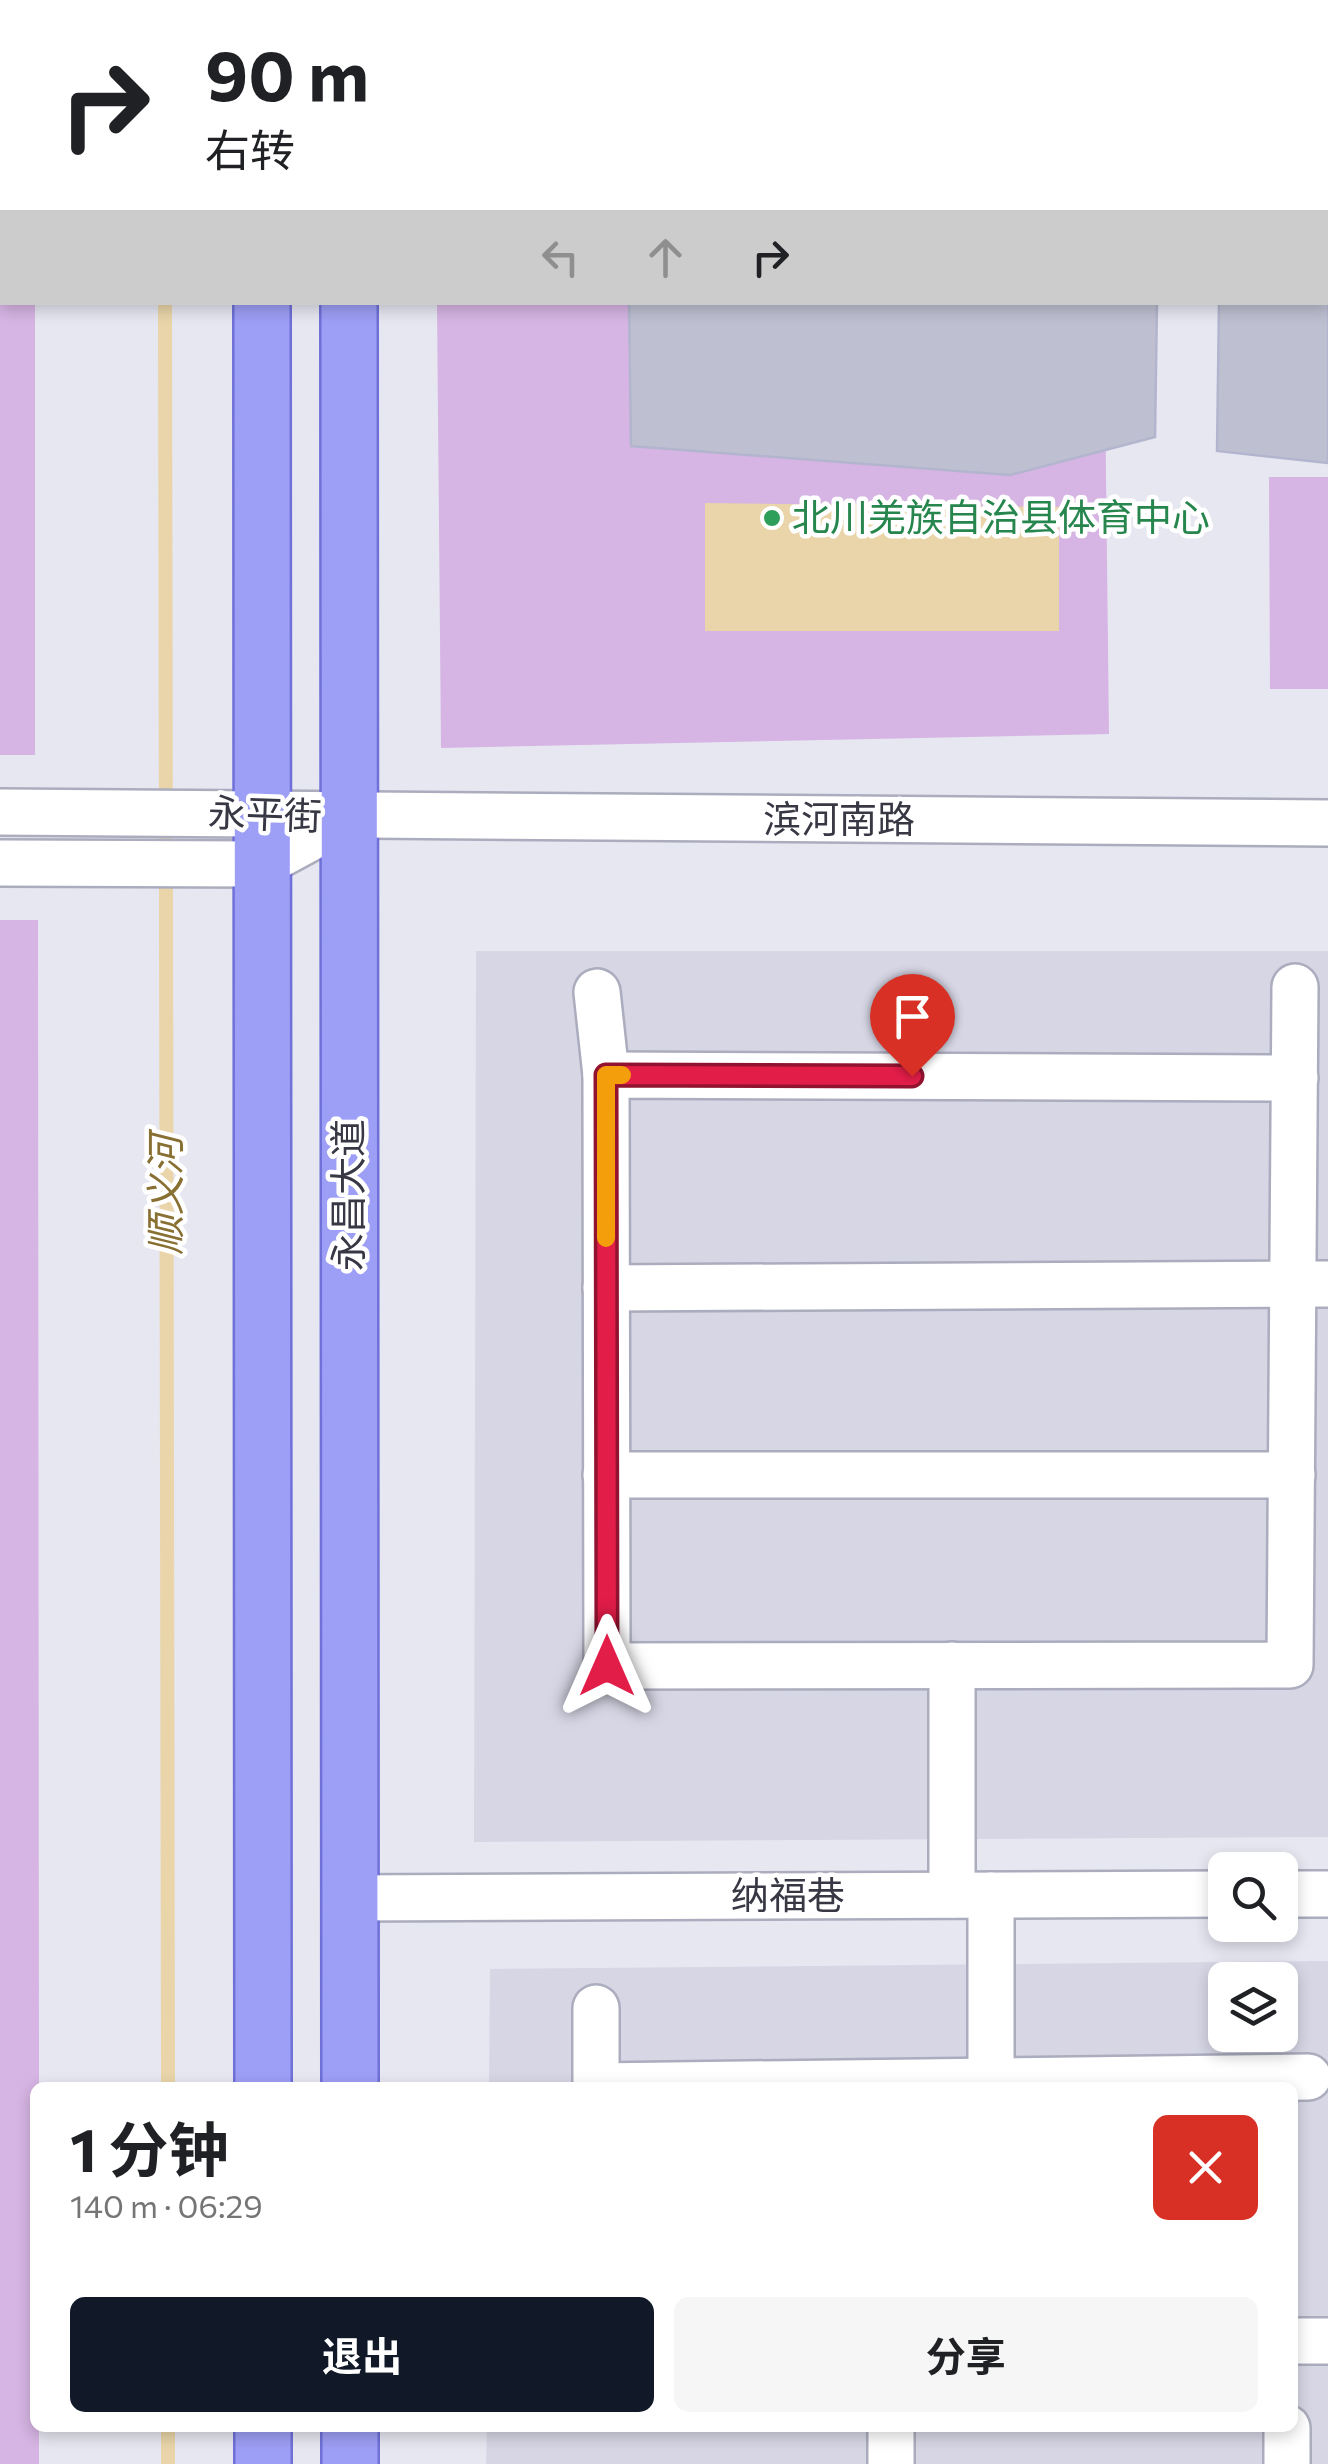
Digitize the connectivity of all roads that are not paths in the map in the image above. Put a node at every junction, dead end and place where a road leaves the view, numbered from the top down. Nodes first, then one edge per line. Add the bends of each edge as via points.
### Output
1 (262, 305) edge
2 (349, 305) edge
3 (0, 812) edge
4 (349, 817) junction
5 (1328, 823) edge
6 (262, 838) junction
7 (0, 863) edge
8 (1295, 988) dead end
9 (597, 992) dead end
10 (606, 1075) junction
11 (1295, 1078) junction
12 (1311, 1284) edge
13 (606, 1288) junction
14 (606, 1475) junction
15 (1292, 1475) junction
16 (952, 1665) junction
17 (1208, 1894) edge
18 (1298, 1894) edge
19 (1328, 1894) edge
20 (971, 1895) junction
21 (350, 1898) junction
22 (596, 2008) dead end
23 (1308, 2077) dead end
24 (263, 2082) edge
25 (350, 2082) edge
26 (596, 2082) edge
27 (992, 2082) edge
28 (1082, 2082) edge
29 (1298, 2341) edge
30 (1328, 2341) edge
31 (263, 2432) edge
32 (350, 2432) edge
33 (891, 2432) edge
34 (1287, 2432) edge
35 (263, 2464) edge
36 (350, 2464) edge
37 (891, 2464) edge
38 (1287, 2464) edge

1 - 6 main road
2 - 4 main road, 永昌大道
3 - 6 street, 永平街 via 208,812
4 - 5 street, 滨河南路
4 - 6 street, 永平街
4 - 21 main road, 永昌大道
6 - 7 street, 永平街 via 208,864
6 - 24 main road
8 - 11 street
9 - 10 street
10 - 11 street
10 - 13 street
11 - 12 street
12 - 13 street
12 - 15 street
13 - 14 street
14 - 15 street
14 - 16 street via 607,1666
15 - 16 street via 1290,1665
16 - 20 street
17 - 20 street, 纳福巷
18 - 19 street
20 - 21 street, 纳福巷
20 - 27 street
21 - 25 main road, 永昌大道
22 - 26 street
23 - 28 street
29 - 30 street
31 - 35 main road
32 - 36 main road
33 - 37 street
34 - 38 street

